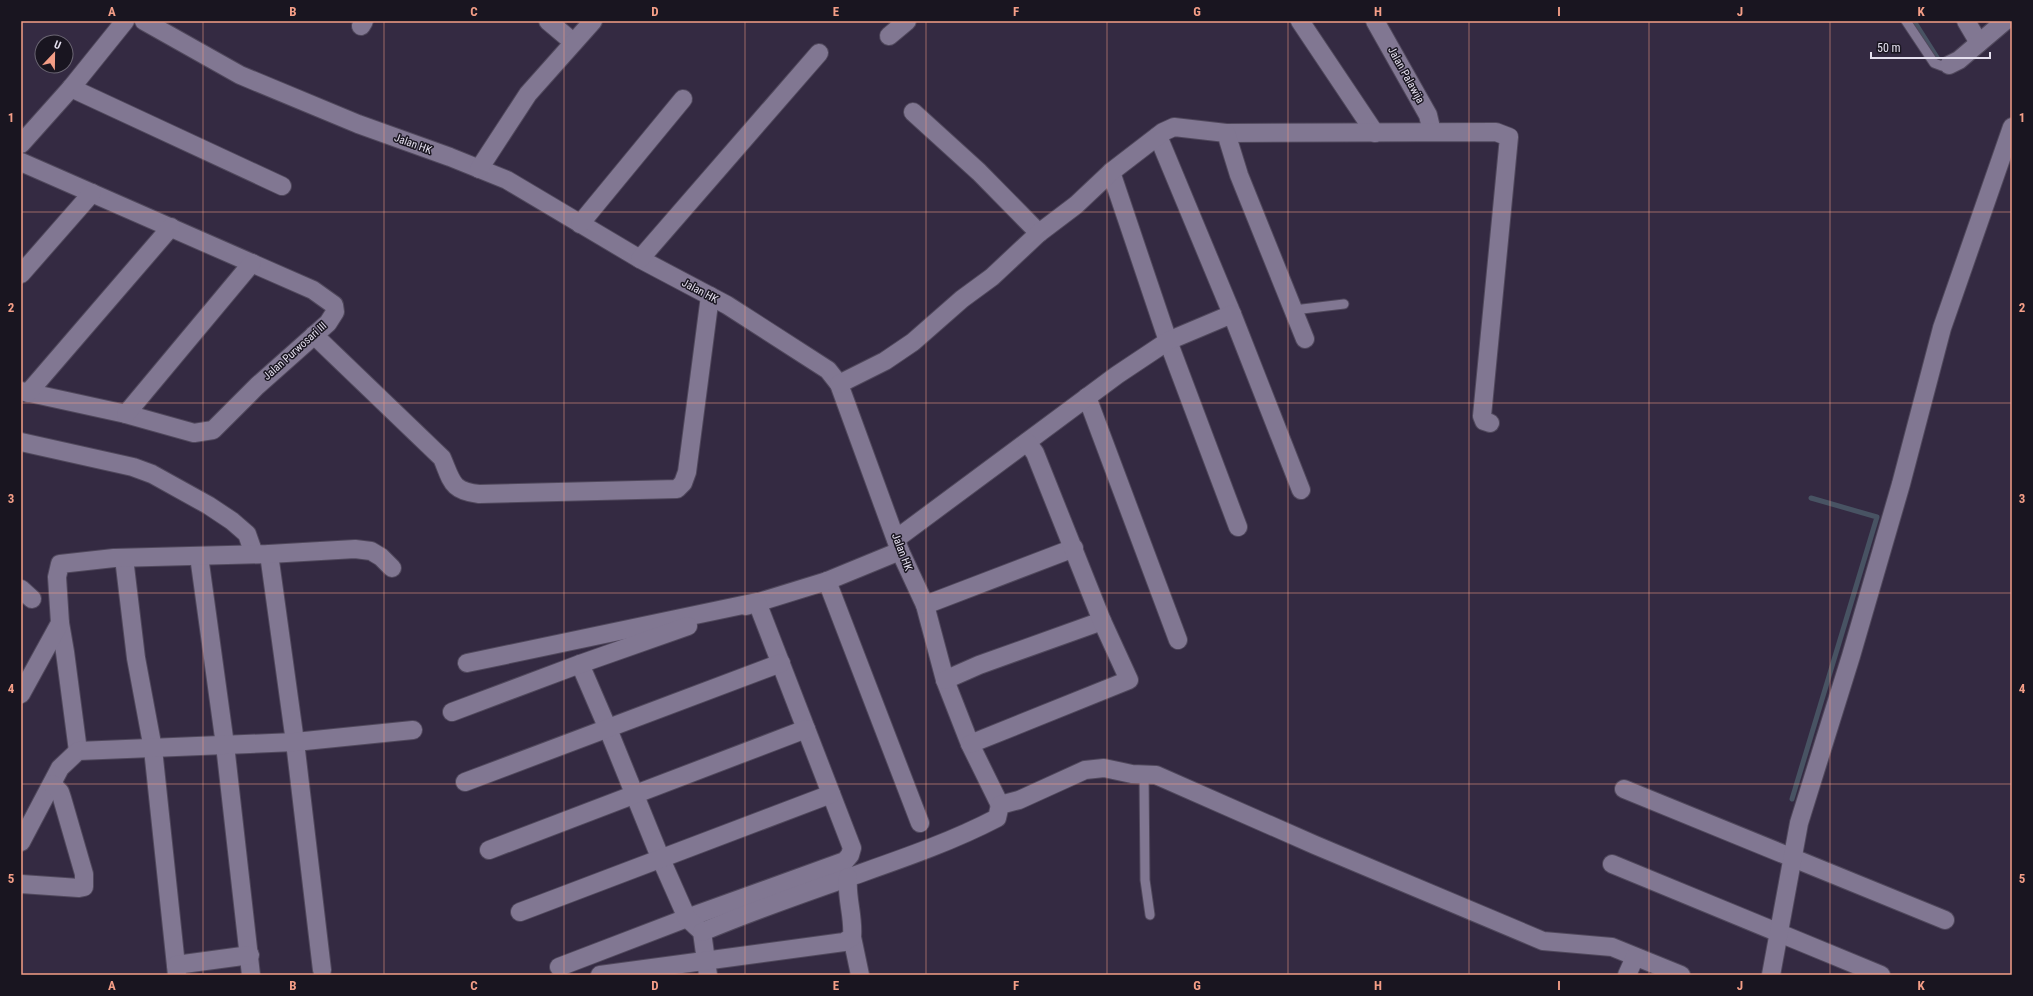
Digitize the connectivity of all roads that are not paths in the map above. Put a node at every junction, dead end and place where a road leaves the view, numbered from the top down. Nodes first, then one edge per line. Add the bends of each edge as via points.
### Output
1 (125, 21) edge
2 (144, 21) edge
3 (548, 21) edge
4 (593, 21) edge
5 (907, 21) edge
6 (1300, 21) edge
7 (1375, 21) edge
8 (1906, 21) edge
9 (1966, 21) edge
10 (2006, 21) edge
11 (889, 36) dead end
12 (573, 42) junction
13 (1979, 43) junction
14 (819, 53) dead end
15 (1949, 65) joint
16 (71, 88) junction
17 (683, 99) dead end
18 (913, 112) dead end
19 (2012, 127) edge
20 (1432, 132) junction
21 (1226, 133) junction
22 (1375, 133) junction
23 (1158, 136) junction
24 (21, 144) edge
25 (21, 162) edge
26 (479, 169) junction
27 (1111, 172) junction
28 (282, 186) dead end
29 (92, 193) junction
30 (580, 224) junction
31 (171, 227) junction
32 (1039, 233) junction
33 (640, 259) junction
34 (252, 263) junction
35 (21, 274) edge
36 (710, 296) junction
37 (1344, 304) dead end
38 (1294, 310) junction
39 (1232, 314) junction
40 (314, 335) junction
41 (1305, 339) dead end
42 (1168, 341) junction
43 (839, 384) junction
44 (25, 392) edge
45 (1087, 397) junction
46 (126, 414) junction
47 (1490, 423) dead end
48 (21, 442) edge
49 (1028, 442) junction
50 (1301, 490) dead end
51 (1238, 527) dead end
52 (898, 545) junction
53 (1074, 548) junction
54 (261, 554) junction
55 (198, 556) junction
56 (124, 558) junction
57 (392, 568) dead end
58 (828, 581) junction
59 (757, 602) junction
60 (924, 605) junction
61 (1102, 621) junction
62 (60, 623) junction
63 (1178, 640) dead end
64 (467, 663) dead end
65 (781, 663) junction
66 (580, 664) junction
67 (945, 680) junction
68 (21, 694) edge
69 (452, 712) dead end
70 (608, 729) junction
71 (806, 729) junction
72 (413, 730) dead end
73 (295, 742) junction
74 (970, 744) junction
75 (225, 745) junction
76 (153, 748) junction
77 (78, 751) junction
78 (1144, 773) junction
79 (465, 782) dead end
80 (52, 784) junction
81 (1624, 790) dead end
82 (831, 794) junction
83 (635, 795) junction
84 (1000, 805) junction
85 (920, 823) dead end
86 (21, 842) edge
87 (489, 850) dead end
88 (660, 857) junction
89 (1792, 858) junction
90 (1612, 864) dead end
91 (848, 877) junction
92 (21, 884) edge
93 (520, 912) dead end
94 (1150, 915) dead end
95 (686, 918) junction
96 (1945, 920) dead end
97 (702, 932) junction
98 (1779, 933) junction
99 (852, 937) junction
100 (250, 955) junction
101 (1635, 956) junction
102 (559, 968) dead end
103 (708, 968) edge
104 (176, 970) edge
105 (322, 970) dead end
106 (251, 975) edge
107 (600, 975) edge
108 (860, 975) edge
109 (1627, 975) edge
110 (1681, 975) edge
111 (1771, 975) edge
112 (1881, 975) edge

1 - 16 street
2 - 26 street, Jalan HK via 240,75 358,124
3 - 12 street
4 - 12 street
5 - 11 street
6 - 22 street
7 - 20 street, Jalan Palawija via 1428,115
8 - 15 lane via 1934,63
9 - 13 street
10 - 13 street
12 - 26 street via 528,94
13 - 15 street
14 - 33 street
16 - 24 street
16 - 28 street
17 - 30 street
18 - 32 street via 979,172
19 - 89 street via 1942,328 1901,484 1799,823
20 - 22 street
20 - 47 street via 1496,132 1509,137 1482,416 1484,421
21 - 22 street
21 - 23 street via 1174,128
21 - 38 street via 1239,175
23 - 27 street
23 - 39 street
25 - 29 street, Jalan Purwosari III
26 - 30 street, Jalan HK via 507,180
27 - 32 street via 1076,205
27 - 42 street
29 - 31 street, Jalan Purwosari III
29 - 35 street
30 - 33 street, Jalan HK
31 - 34 street, Jalan Purwosari III
31 - 44 street
32 - 43 street via 1015,257 913,342 885,361
33 - 36 street, Jalan HK
34 - 40 street, Jalan Purwosari III via 313,290 334,305 335,312 328,323
34 - 46 street
36 - 40 street via 687,472 678,489 479,494 460,491 442,458
36 - 43 street, Jalan HK via 828,370
37 - 38 lane
38 - 41 street
39 - 42 street
39 - 50 street
40 - 46 street, Jalan Purwosari III via 213,430 194,433
42 - 45 street
42 - 51 street
43 - 52 street, Jalan HK
44 - 46 street, Jalan Purwosari III
45 - 49 street
45 - 63 street
48 - 54 street via 133,467 152,474 232,521
49 - 52 street
49 - 53 street via 1035,453
52 - 58 street
52 - 60 street, Jalan HK
53 - 60 street
53 - 61 street
54 - 55 street
54 - 57 street via 355,549 372,551
54 - 73 street
55 - 56 street
55 - 75 street
56 - 62 street via 60,564 57,577
56 - 76 street via 136,658
58 - 59 street
58 - 85 street
59 - 64 street
59 - 65 street
59 - 66 street
60 - 67 street, Jalan HK
61 - 67 street
61 - 74 street via 1129,680
62 - 68 street
62 - 77 street
65 - 70 street
65 - 71 street
66 - 69 street
66 - 70 street
67 - 74 street, Jalan HK
70 - 79 street
70 - 83 street
71 - 82 street
71 - 83 street
72 - 73 street
73 - 75 street
73 - 105 street
74 - 84 street, Jalan HK
75 - 76 street
75 - 100 street
76 - 77 street
76 - 104 street
77 - 80 street via 60,768
78 - 84 street via 1132,774 1104,768 1085,770 1019,800
78 - 94 lane via 1145,880
78 - 101 street via 1156,775 1544,941 1612,947
80 - 86 street
80 - 92 street via 62,798 84,874 84,887
81 - 89 street
82 - 88 street
82 - 95 street via 852,848 845,861
83 - 87 street
83 - 88 street
84 - 91 street via 997,818 971,832
88 - 93 street
88 - 95 street
89 - 96 street
89 - 98 street
90 - 98 street
91 - 97 street
91 - 99 street
95 - 97 street
95 - 102 street
97 - 103 street
98 - 111 street
98 - 112 street
99 - 103 street via 844,942
99 - 108 street
100 - 104 street
100 - 106 street
101 - 109 street
101 - 110 street
103 - 107 street

